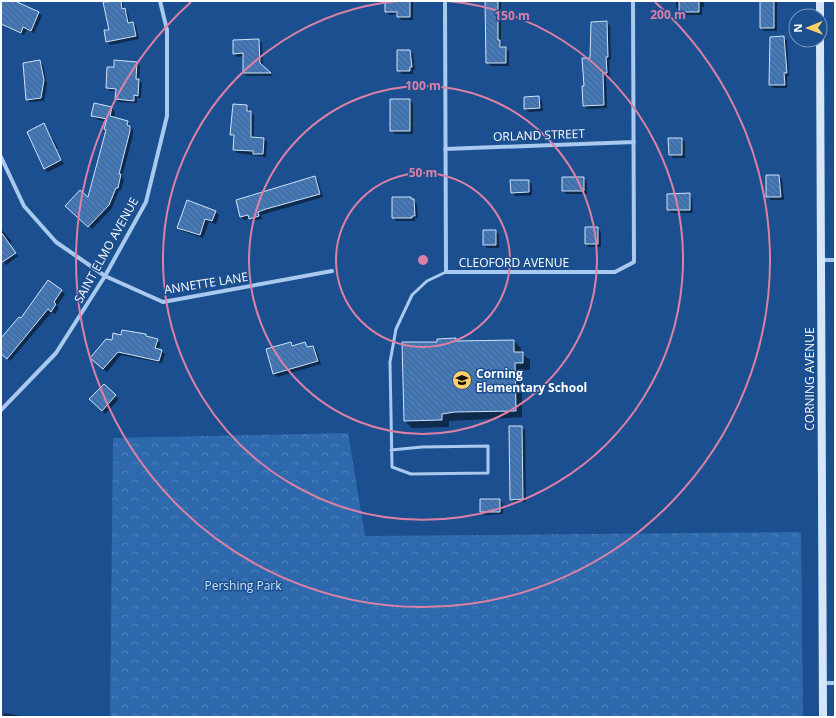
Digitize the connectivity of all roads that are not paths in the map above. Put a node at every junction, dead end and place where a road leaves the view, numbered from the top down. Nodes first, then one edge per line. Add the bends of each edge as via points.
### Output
1 (160, 1) edge
2 (445, 1) edge
3 (633, 1) edge
4 (820, 48) edge
5 (634, 142) junction
6 (445, 149) junction
7 (1, 158) edge
8 (820, 260) junction
9 (835, 260) edge
10 (332, 271) dead end
11 (446, 272) junction
12 (105, 276) junction
13 (1, 410) edge
14 (391, 450) junction
15 (822, 682) junction
16 (835, 683) edge
17 (823, 717) edge

1 - 12 street, SAINT ELMO AVENUE via 167,30 167,116 146,202
2 - 6 street
3 - 5 street, CLEOFORD AVENUE
4 - 8 street, CORNING AVENUE
5 - 6 street, ORLAND STREET
5 - 11 street, CLEOFORD AVENUE via 634,262 615,272
6 - 11 street
7 - 12 street, ANNETTE LANE via 24,206 56,242
8 - 9 street
8 - 15 street, CORNING AVENUE
10 - 12 street, ANNETTE LANE via 163,302
11 - 14 lane, CLEOFORD AVENUE via 427,281 412,295 396,329 390,362
12 - 13 street, SAINT ELMO AVENUE via 56,353
14 - 14 lane, CLEOFORD AVENUE via 392,467 411,474 488,473 488,446
15 - 16 street
15 - 17 street, CORNING AVENUE

